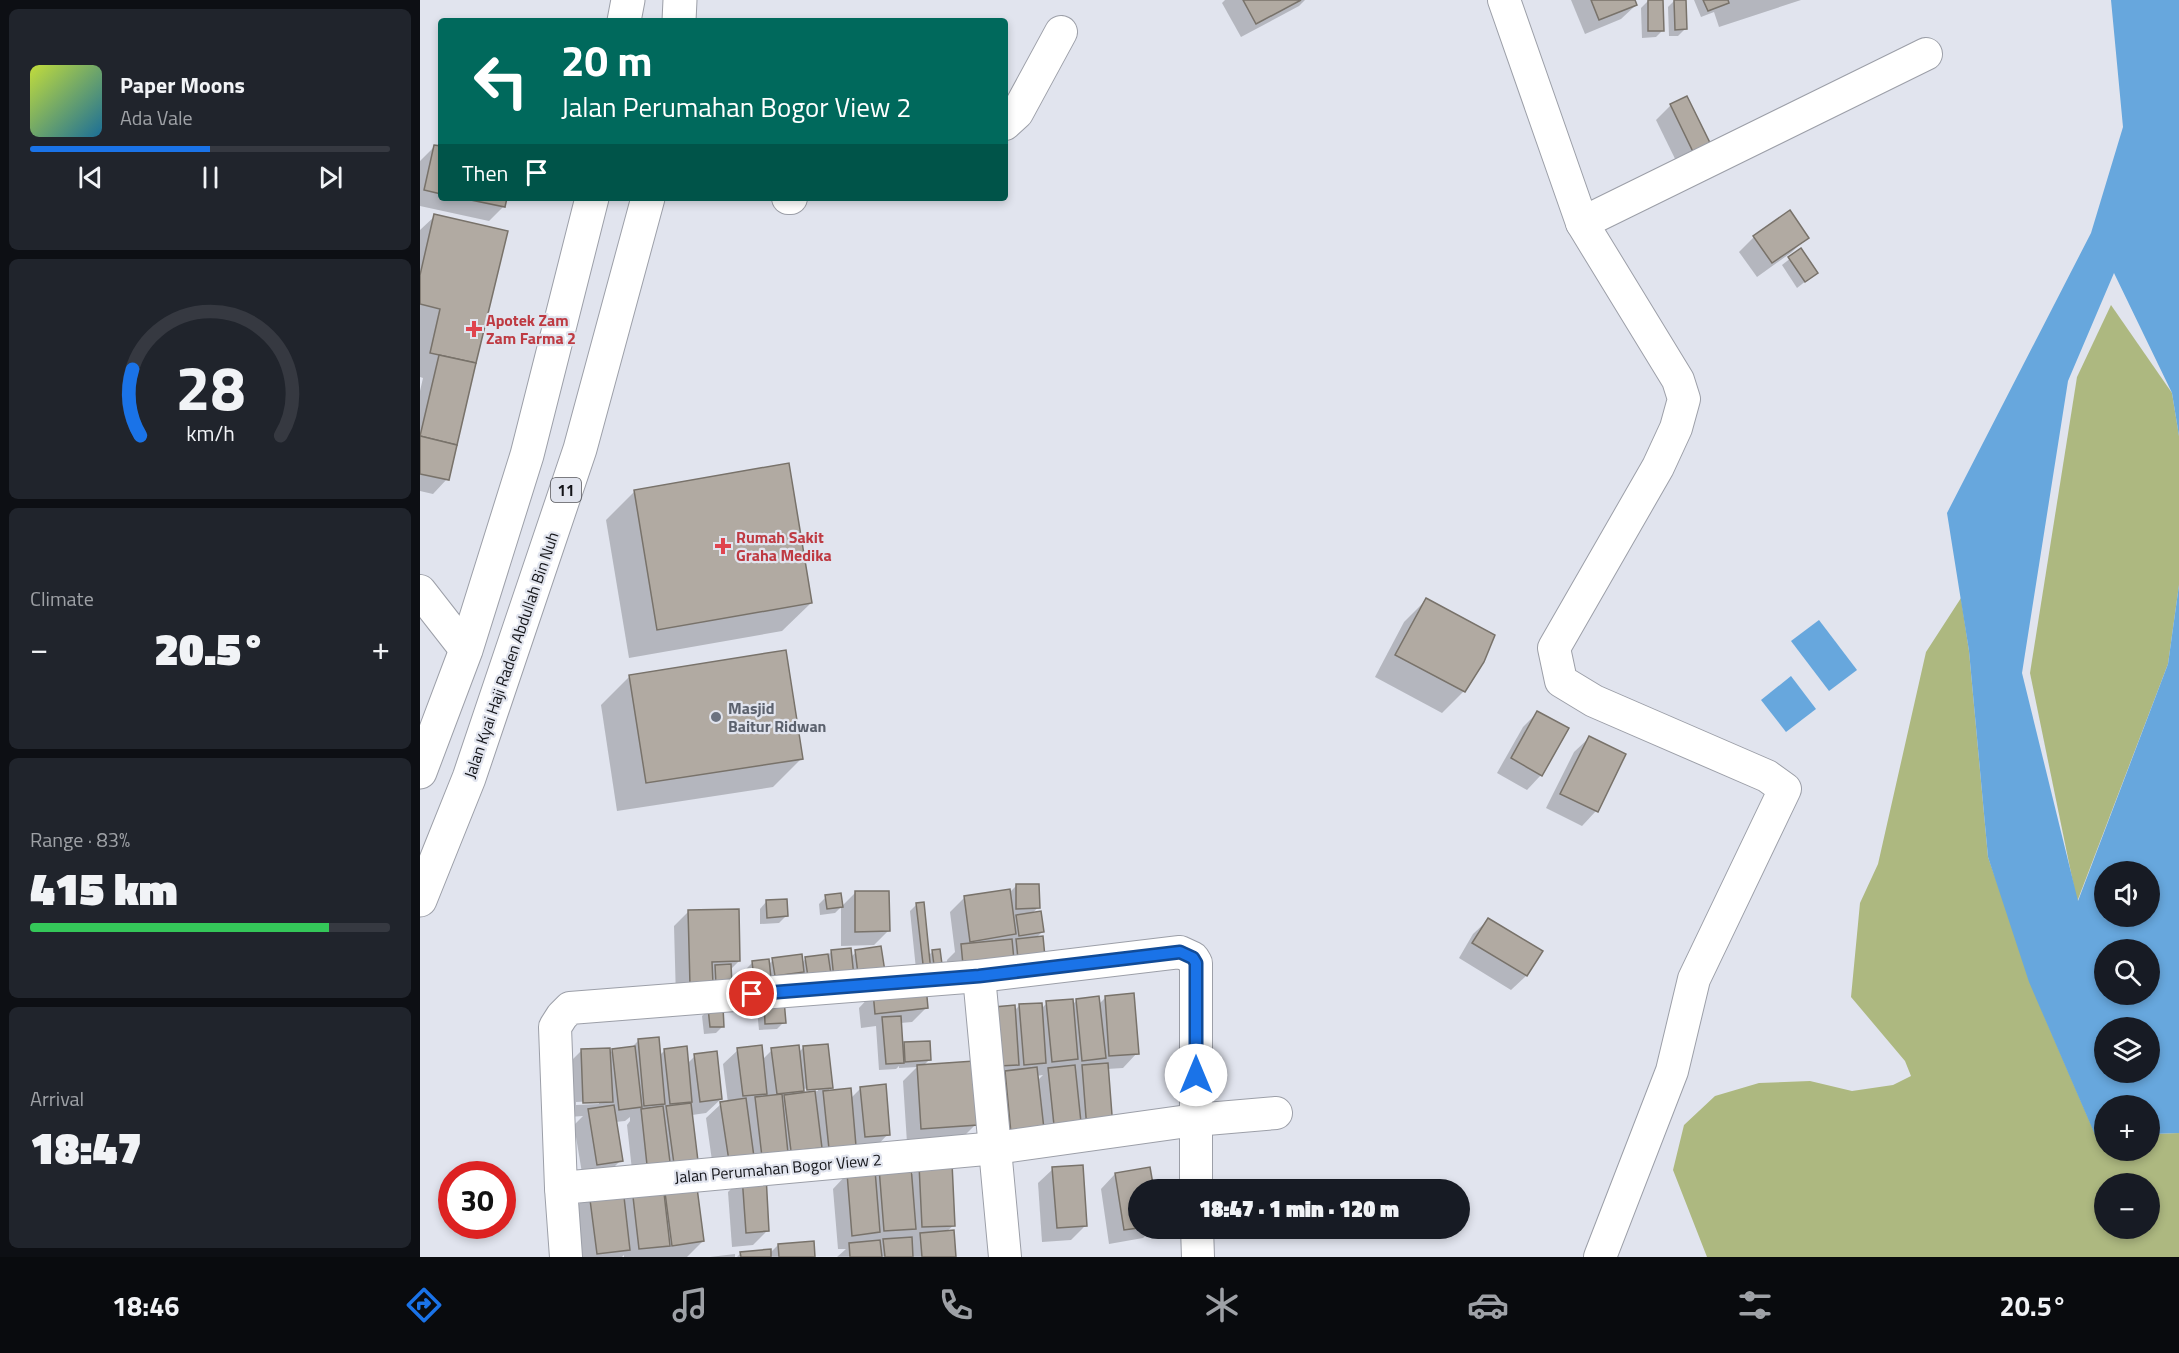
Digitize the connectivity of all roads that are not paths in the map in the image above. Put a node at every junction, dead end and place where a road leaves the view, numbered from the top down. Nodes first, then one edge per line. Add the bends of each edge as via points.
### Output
1 (628, 0) edge
2 (680, 0) edge
3 (1504, 0) edge
4 (625, 18) edge
5 (679, 18) edge
6 (1061, 32) dead end
7 (1926, 54) dead end
8 (1008, 121) edge
9 (591, 201) edge
10 (647, 201) edge
11 (1582, 223) junction
12 (420, 591) edge
13 (466, 650) junction
14 (425, 759) edge
15 (420, 900) edge
16 (979, 976) junction
17 (1276, 1113) dead end
18 (1195, 1120) junction
19 (996, 1148) junction
20 (1196, 1179) edge
21 (561, 1188) junction
22 (1197, 1239) edge
23 (566, 1257) edge
24 (1005, 1257) edge
25 (1198, 1257) edge
26 (1600, 1257) edge

1 - 4 highway
2 - 5 highway
3 - 11 street
6 - 8 street via 1017,112
7 - 11 street
9 - 13 highway via 526,455
10 - 15 highway, Jalan Kyai Haji Raden Abdullah Bin Nuh / 11 via 580,449 469,778
11 - 26 street via 1678,380 1684,399 1658,467 1554,648 1561,681 1594,701 1767,776 1785,789 1694,979 1672,1071
12 - 13 street
13 - 14 highway
16 - 18 street via 1180,952 1193,958
16 - 19 street
16 - 21 street via 570,1008 555,1027
17 - 18 street, Jalan Perumahan Bogor View 2
18 - 19 street, Jalan Perumahan Bogor View 2
18 - 20 street
19 - 21 street, Jalan Perumahan Bogor View 2
19 - 24 street
21 - 23 street
22 - 25 street

